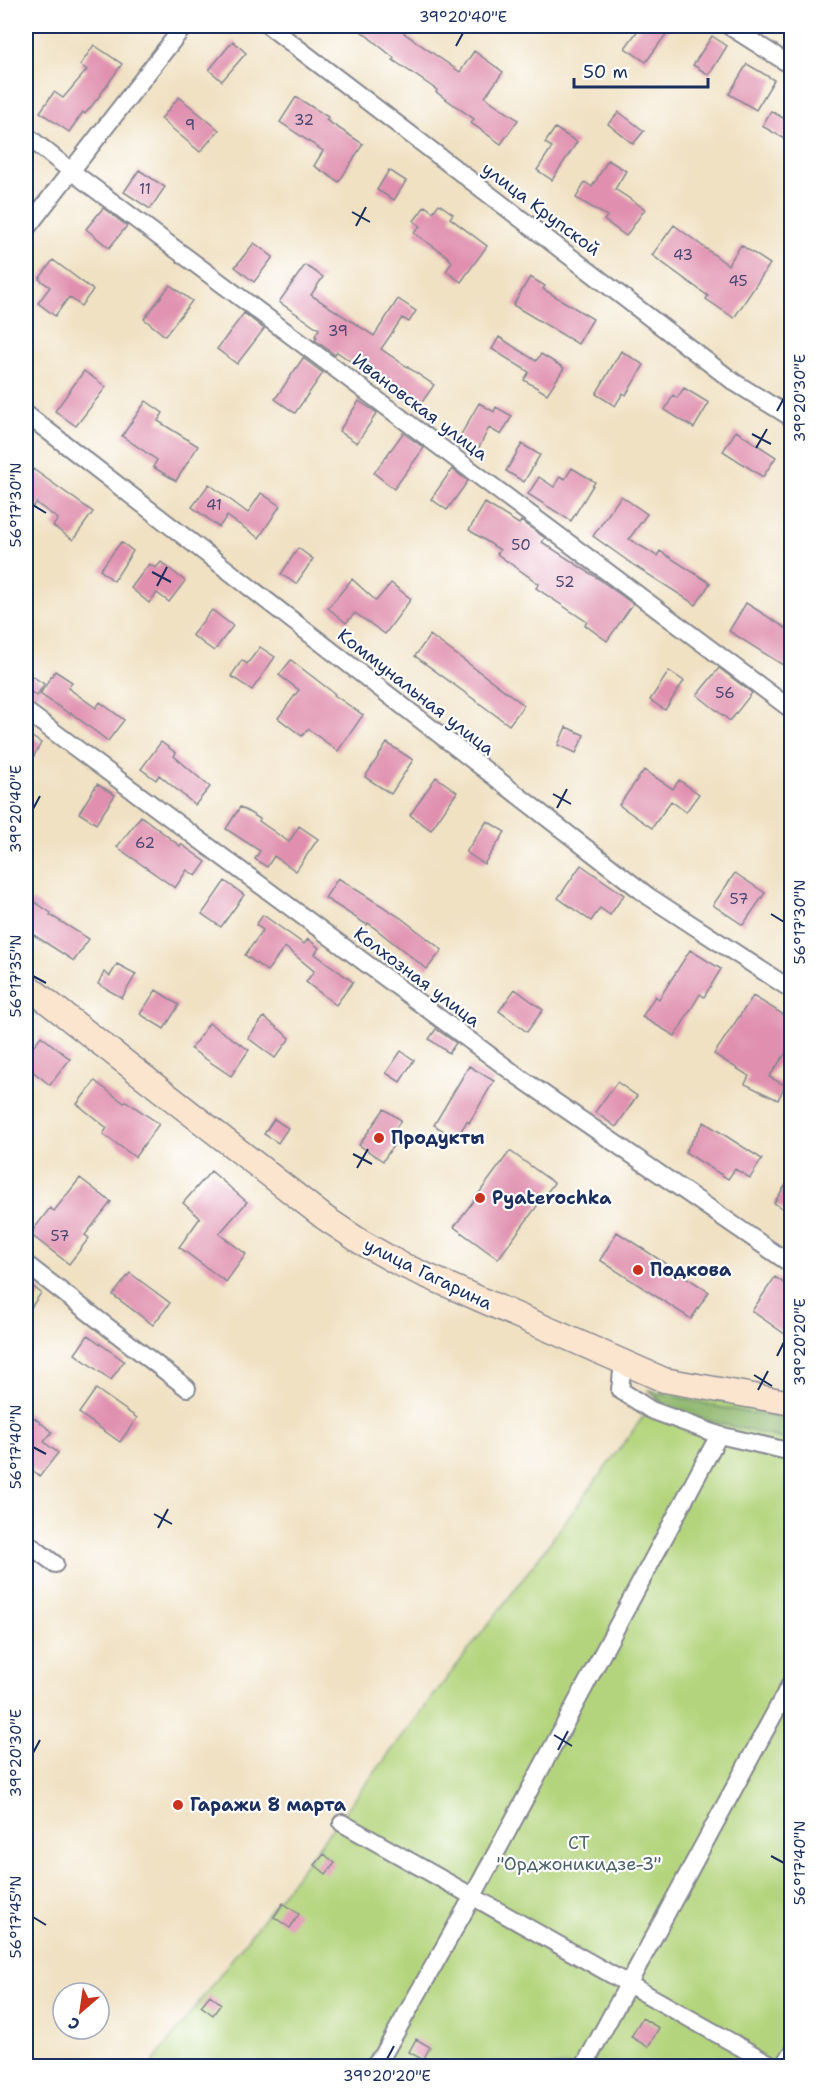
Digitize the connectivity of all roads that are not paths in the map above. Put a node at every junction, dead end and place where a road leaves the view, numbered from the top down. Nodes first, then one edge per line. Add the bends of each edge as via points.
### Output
1 (184, 26) edge
2 (269, 26) edge
3 (729, 26) edge
4 (792, 66) edge
5 (26, 135) edge
6 (71, 171) junction
7 (26, 229) edge
8 (26, 414) edge
9 (792, 418) edge
10 (792, 710) edge
11 (26, 711) edge
12 (26, 985) edge
13 (792, 990) edge
14 (26, 1264) edge
15 (792, 1264) edge
16 (623, 1362) junction
17 (186, 1388) dead end
18 (792, 1403) edge
19 (719, 1435) junction
20 (792, 1452) edge
21 (26, 1542) edge
22 (55, 1564) dead end
23 (792, 1680) edge
24 (342, 1823) dead end
25 (473, 1896) junction
26 (628, 1984) junction
27 (792, 2053) edge
28 (373, 2067) edge
29 (584, 2067) edge
30 (774, 2067) edge
31 (784, 2067) edge

1 - 6 street
2 - 9 street, улица Крупской via 735,382
3 - 4 street
5 - 6 street, Ивановская улица
6 - 7 street
6 - 10 street, Ивановская улица
8 - 13 street, Коммунальная улица via 648,896
11 - 15 street, Колхозная улица via 519,1077
12 - 16 main road, улица Гагарина via 361,1242 399,1264
14 - 17 street
16 - 18 main road, улица Гагарина via 664,1380
16 - 19 street via 620,1390 651,1410
19 - 20 street
19 - 25 street
21 - 22 street
23 - 26 street
24 - 25 street
25 - 26 street
25 - 28 street
26 - 29 street
26 - 30 street
27 - 31 street

